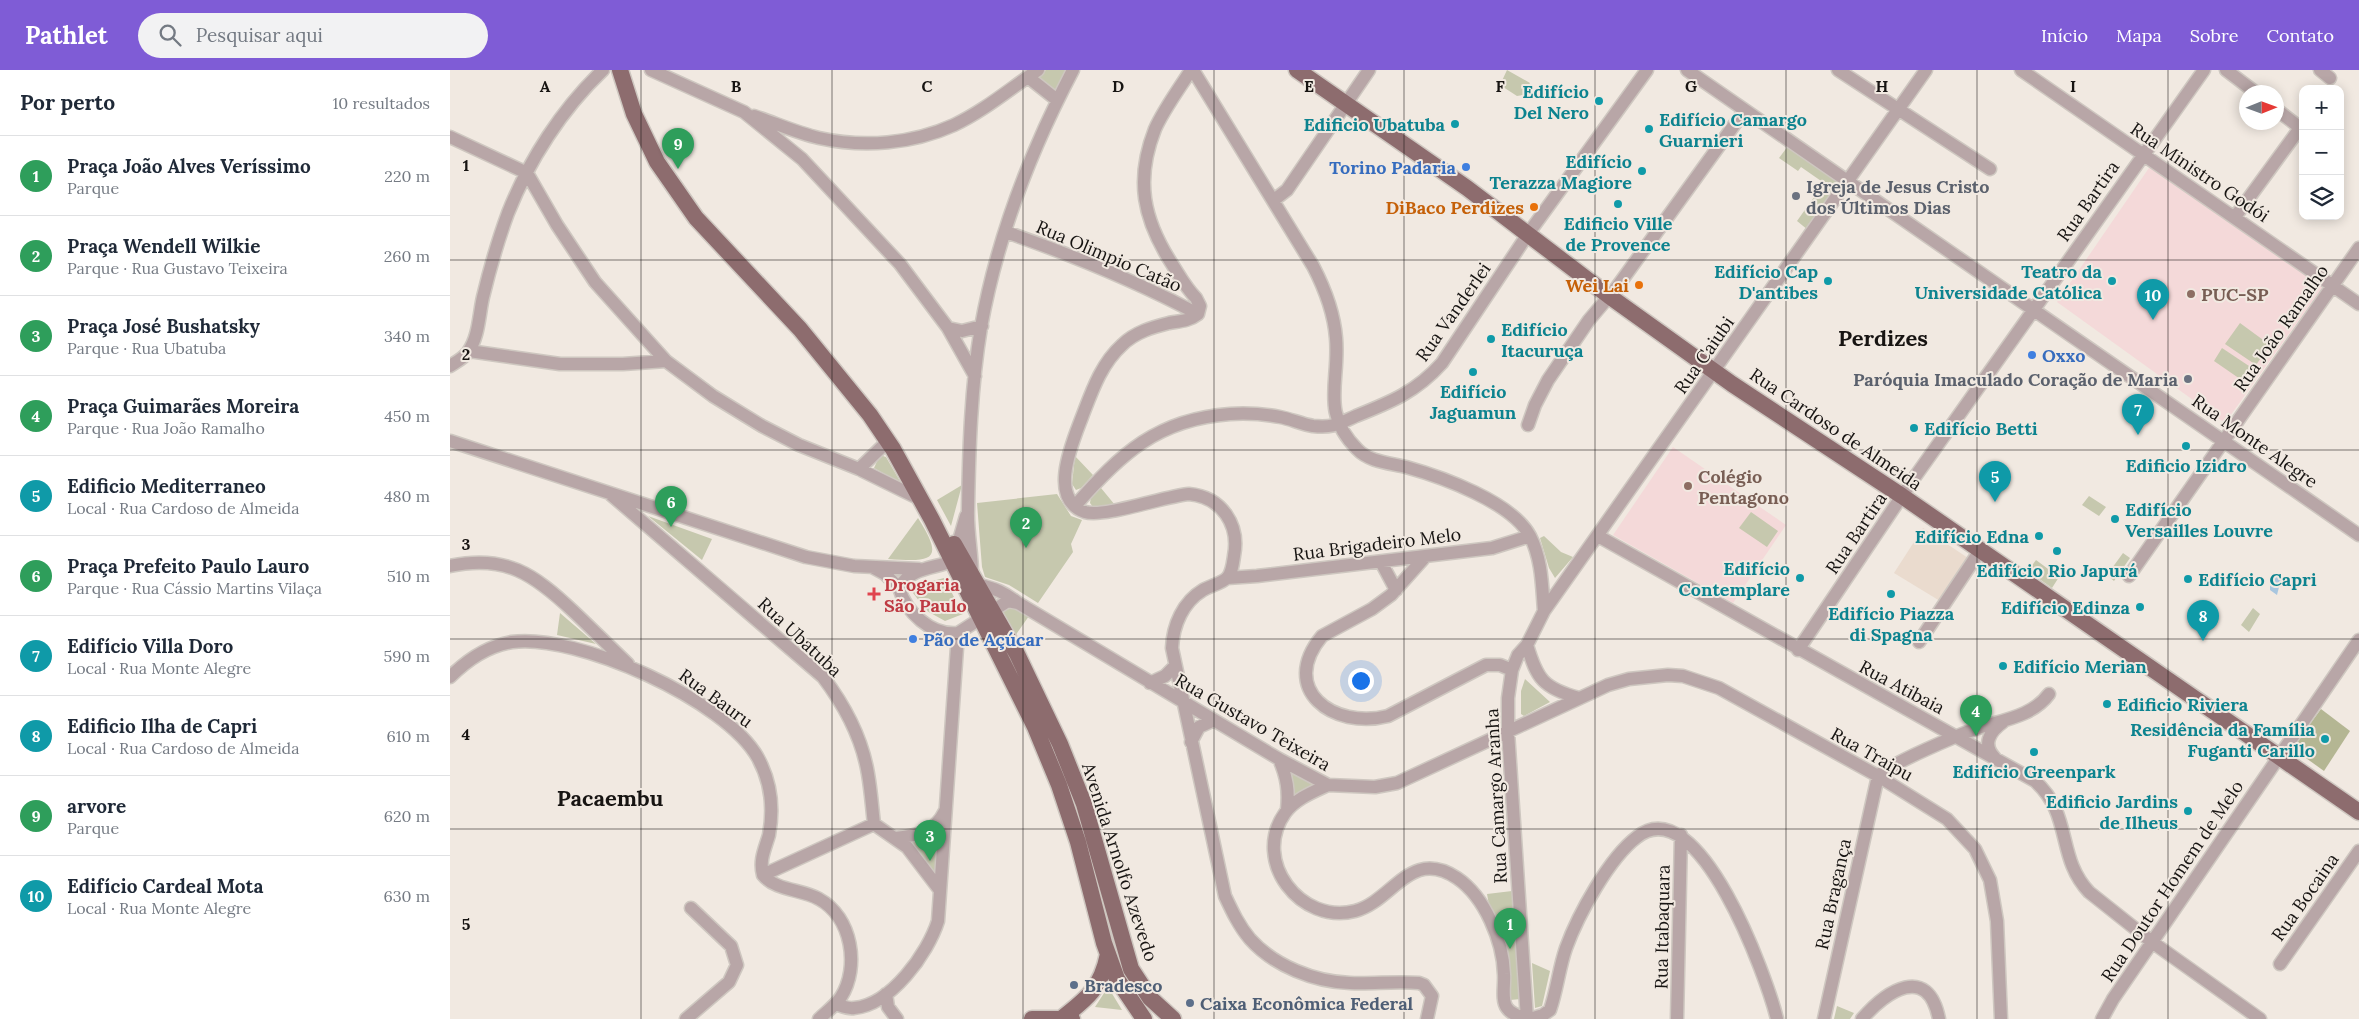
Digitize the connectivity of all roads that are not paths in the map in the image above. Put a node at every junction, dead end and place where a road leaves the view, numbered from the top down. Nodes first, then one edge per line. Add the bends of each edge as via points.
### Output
1 (603, 70) edge
2 (620, 70) edge
3 (651, 70) edge
4 (1073, 70) edge
5 (1192, 70) edge
6 (1297, 70) edge
7 (1369, 70) edge
8 (1647, 70) edge
9 (1687, 70) edge
10 (1838, 70) edge
11 (1926, 70) edge
12 (2021, 70) edge
13 (2204, 70) edge
14 (2226, 70) edge
15 (1033, 73) edge
16 (2246, 85) edge
17 (1057, 100) junction
18 (1347, 104) junction
19 (1745, 110) junction
20 (1899, 110) junction
21 (744, 112) junction
22 (2284, 116) edge
23 (2299, 127) edge
24 (2301, 130) edge
25 (450, 137) edge
26 (2142, 154) junction
27 (1990, 170) dead end
28 (527, 173) junction
29 (1849, 180) junction
30 (1274, 200) junction
31 (2235, 217) junction
32 (1006, 232) junction
33 (1528, 234) junction
34 (2359, 248) edge
35 (2332, 285) junction
36 (1609, 296) junction
37 (2359, 304) edge
38 (2034, 308) junction
39 (1198, 314) junction
40 (982, 326) junction
41 (948, 328) junction
42 (469, 351) junction
43 (666, 361) junction
44 (450, 366) edge
45 (1714, 372) junction
46 (975, 376) junction
47 (1340, 425) junction
48 (1528, 425) dead end
49 (450, 441) edge
50 (888, 441) junction
51 (2224, 441) junction
52 (859, 470) junction
53 (609, 493) junction
54 (1902, 496) junction
55 (920, 500) junction
56 (1075, 506) junction
57 (968, 511) junction
58 (2359, 535) edge
59 (1530, 536) junction
60 (1598, 536) junction
61 (1979, 552) junction
62 (955, 555) junction
63 (1425, 557) junction
64 (1381, 562) junction
65 (450, 566) edge
66 (872, 567) junction
67 (919, 569) junction
68 (2129, 576) dead end
69 (1227, 578) junction
70 (976, 579) junction
71 (898, 588) junction
72 (1396, 590) junction
73 (1018, 603) junction
74 (1544, 611) junction
75 (986, 614) junction
76 (958, 632) junction
77 (2359, 640) edge
78 (1919, 642) dead end
79 (1527, 644) junction
80 (1798, 650) junction
81 (630, 666) junction
82 (1174, 667) junction
83 (1512, 670) junction
84 (450, 677) edge
85 (1150, 683) junction
86 (2049, 694) dead end
87 (1579, 698) junction
88 (1182, 701) junction
89 (2007, 719) junction
90 (1214, 720) junction
91 (1508, 732) junction
92 (1958, 737) junction
93 (1190, 742) junction
94 (2279, 757) junction
95 (1280, 759) junction
96 (1997, 760) junction
97 (1878, 776) junction
98 (1328, 785) junction
99 (946, 810) junction
100 (1287, 810) junction
101 (2359, 812) edge
102 (874, 824) junction
103 (1682, 835) junction
104 (896, 838) junction
105 (2359, 851) edge
106 (763, 875) junction
107 (939, 890) junction
108 (691, 908) dead end
109 (2152, 942) junction
110 (1108, 954) junction
111 (2280, 964) dead end
112 (886, 994) junction
113 (836, 1004) junction
114 (686, 1019) edge
115 (819, 1019) edge
116 (829, 1019) edge
117 (897, 1019) edge
118 (1032, 1019) edge
119 (1062, 1019) edge
120 (1073, 1019) edge
121 (1144, 1019) edge
122 (1174, 1019) edge
123 (1427, 1019) edge
124 (1526, 1019) edge
125 (1530, 1019) edge
126 (1677, 1019) edge
127 (1778, 1019) edge
128 (1824, 1019) edge
129 (1862, 1019) edge
130 (1939, 1019) edge
131 (2001, 1019) edge
132 (2102, 1019) edge
133 (2260, 1019) edge

1 - 28 street via 585,86 566,111
2 - 50 main road via 634,114 657,162 696,218 800,329
3 - 21 street
4 - 17 street
5 - 30 street
5 - 39 street via 1156,128 1146,157 1143,191 1150,224 1158,242 1196,298 1200,306
6 - 18 main road, Rua Cardoso de Almeida
7 - 18 street
8 - 33 street, Rua Vanderlei
9 - 19 street, Rua Monte Alegre
10 - 20 street
11 - 20 street, Rua Caiubi
12 - 26 street, Rua Ministro Godói
13 - 26 street, Rua Bartira
14 - 16 street
15 - 17 street
15 - 21 street via 956,124 927,135 886,144 817,138
17 - 32 street via 1031,159
18 - 30 street via 1287,190
18 - 33 main road, Rua Cardoso de Almeida
19 - 29 street, Rua Monte Alegre
19 - 36 street
20 - 27 street
20 - 29 street, Rua Caiubi
21 - 41 street via 802,159 900,264
22 - 23 street
24 - 31 street
25 - 28 street
26 - 31 street, Rua Ministro Godói
26 - 38 street, Rua Bartira
28 - 42 street via 508,212 493,256
28 - 43 street via 595,282
29 - 38 street, Rua Monte Alegre
29 - 45 street, Rua Caiubi
30 - 47 street via 1328,297 1336,339 1333,401
31 - 35 street, Rua Ministro Godói
32 - 39 street, Rua Olimpio Catão via 1087,261
32 - 40 street
33 - 36 main road, Rua Cardoso de Almeida
33 - 47 street, Rua Vanderlei via 1442,363 1428,378 1395,400
34 - 35 street, Rua João Ramalho
35 - 37 street, Rua Ministro Godói
35 - 51 street, Rua João Ramalho
36 - 45 main road, Rua Cardoso de Almeida
36 - 48 street via 1548,380 1534,405
38 - 51 street, Rua Monte Alegre
38 - 54 street, Rua Bartira
39 - 56 street via 1150,328 1123,344 1100,373 1067,457 1067,492
40 - 41 street via 962,331
40 - 46 street
41 - 46 street
42 - 43 street via 560,364
42 - 44 street
43 - 52 street via 735,410 799,445
45 - 54 main road, Rua Cardoso de Almeida
45 - 60 street, Rua Caiubi
46 - 57 street
47 - 56 street, Rua Vanderlei via 1313,426 1280,416 1246,413 1194,420 1166,430 1133,448 1101,476
47 - 59 street via 1362,453 1478,495 1521,523
49 - 53 street
50 - 52 street
50 - 55 main road
51 - 58 street, Rua Monte Alegre
51 - 68 street, Rua João Ramalho
52 - 55 street
53 - 66 street via 806,557
53 - 102 street, Rua Ubatuba via 823,676 844,707 860,745 869,776
54 - 61 main road, Rua Cardoso de Almeida
54 - 80 street, Rua Bartira
55 - 62 main road
56 - 69 street via 1097,513 1179,495 1200,495 1214,500 1228,516 1236,534
57 - 62 street
57 - 70 street
59 - 63 street, Rua Brigadeiro Melo via 1492,548
59 - 74 street via 1540,565
60 - 74 street, Rua Caiubi
60 - 80 street, Rua Atibaia
61 - 78 street
61 - 94 main road, Rua Cardoso de Almeida
62 - 67 street
62 - 70 main road, Avenida Arnolfo Azevedo
62 - 75 main road, Avenida Arnolfo Azevedo
63 - 64 street, Rua Brigadeiro Melo
63 - 72 street
64 - 69 street, Rua Brigadeiro Melo
64 - 72 street
65 - 81 street via 492,562 529,574 546,585
66 - 67 street
66 - 71 street via 885,574
67 - 71 street
69 - 82 street via 1197,594 1178,620 1172,648
70 - 73 street, Rua Gustavo Teixeira
70 - 75 main road, Avenida Arnolfo Azevedo
71 - 76 street via 904,602 927,624 940,632
72 - 83 street via 1372,609 1322,636 1312,649 1307,666 1308,682 1314,696 1325,708 1344,717 1375,719 1388,716 1486,665 1500,665
73 - 75 street via 1008,601
73 - 85 street, Rua Gustavo Teixeira
74 - 79 street, Rua Camargo Aranha
75 - 76 street
75 - 110 main road, Avenida Arnolfo Azevedo via 1059,785
75 - 122 main road, Avenida Arnolfo Azevedo via 1017,654 1060,744 1084,804 1131,969 1150,998
76 - 99 street
77 - 94 street, Rua Doutor Homem de Melo
79 - 83 street, Rua Camargo Aranha
79 - 87 street via 1539,678 1548,687
80 - 92 street, Rua Atibaia
81 - 84 street, Rua Bauru via 583,651 513,642 484,650
81 - 106 street, Rua Bauru via 701,704 747,742 758,756 766,774 772,806 762,861
82 - 85 street, Rua Gustavo Teixeira
82 - 88 street
83 - 91 street, Rua Camargo Aranha
85 - 88 street, Rua Gustavo Teixeira
86 - 89 street via 2036,708
87 - 91 street, Rua Traipu
87 - 97 street, Rua Traipu via 1629,679 1683,676 1719,688
88 - 90 street, Rua Gustavo Teixeira
88 - 93 street
89 - 92 street
89 - 96 street via 1993,731 1988,742 1989,751
90 - 93 street via 1199,728
90 - 95 street, Rua Gustavo Teixeira
91 - 98 street, Rua Gustavo Teixeira via 1397,783 1374,787
91 - 124 street, Rua Camargo Aranha
92 - 96 street, Rua Atibaia
92 - 97 street via 1890,767
93 - 123 street via 1221,885 1238,922 1251,940 1285,965 1329,981 1424,985 1432,996
94 - 101 main road, Rua Cardoso de Almeida
94 - 109 street, Rua Doutor Homem de Melo
95 - 98 street, Rua Gustavo Teixeira
95 - 100 street via 1289,790
96 - 109 street, Rua Atibaia via 2044,789 2058,812 2070,862 2082,885 2098,902
97 - 128 street, Rua Bragança
97 - 131 street, Rua Traipu via 1947,819 1958,828 1982,861 1994,896
98 - 100 street
99 - 104 street via 935,826 925,833
99 - 107 street
100 - 124 street via 1279,825 1275,859 1289,890 1312,908 1326,912 1356,911 1375,903 1407,875 1428,869 1450,874 1465,884 1479,902 1496,936 1504,972 1505,1004 1513,1014
102 - 104 street
102 - 106 street
103 - 125 street via 1654,829 1638,835 1629,843 1594,891 1576,925 1550,1010
103 - 126 street, Rua Itabaquara
103 - 127 street via 1703,858 1733,907 1760,966
104 - 107 street via 917,859
105 - 111 street, Rua Bocaina
106 - 113 street via 774,885 806,892 822,900 842,924 852,960 847,986
107 - 112 street via 938,921 929,944 920,959
108 - 114 street via 731,946 737,965 729,982
109 - 132 street, Rua Doutor Homem de Melo
109 - 133 street, Rua Atibaia
110 - 119 main road via 1092,994
110 - 121 main road, Avenida Arnolfo Azevedo via 1117,979
112 - 113 street via 855,1008
112 - 117 street via 888,1007
113 - 115 street
113 - 116 street
118 - 119 main road
119 - 120 main road
129 - 130 street via 1880,1000 1910,986 1929,995

